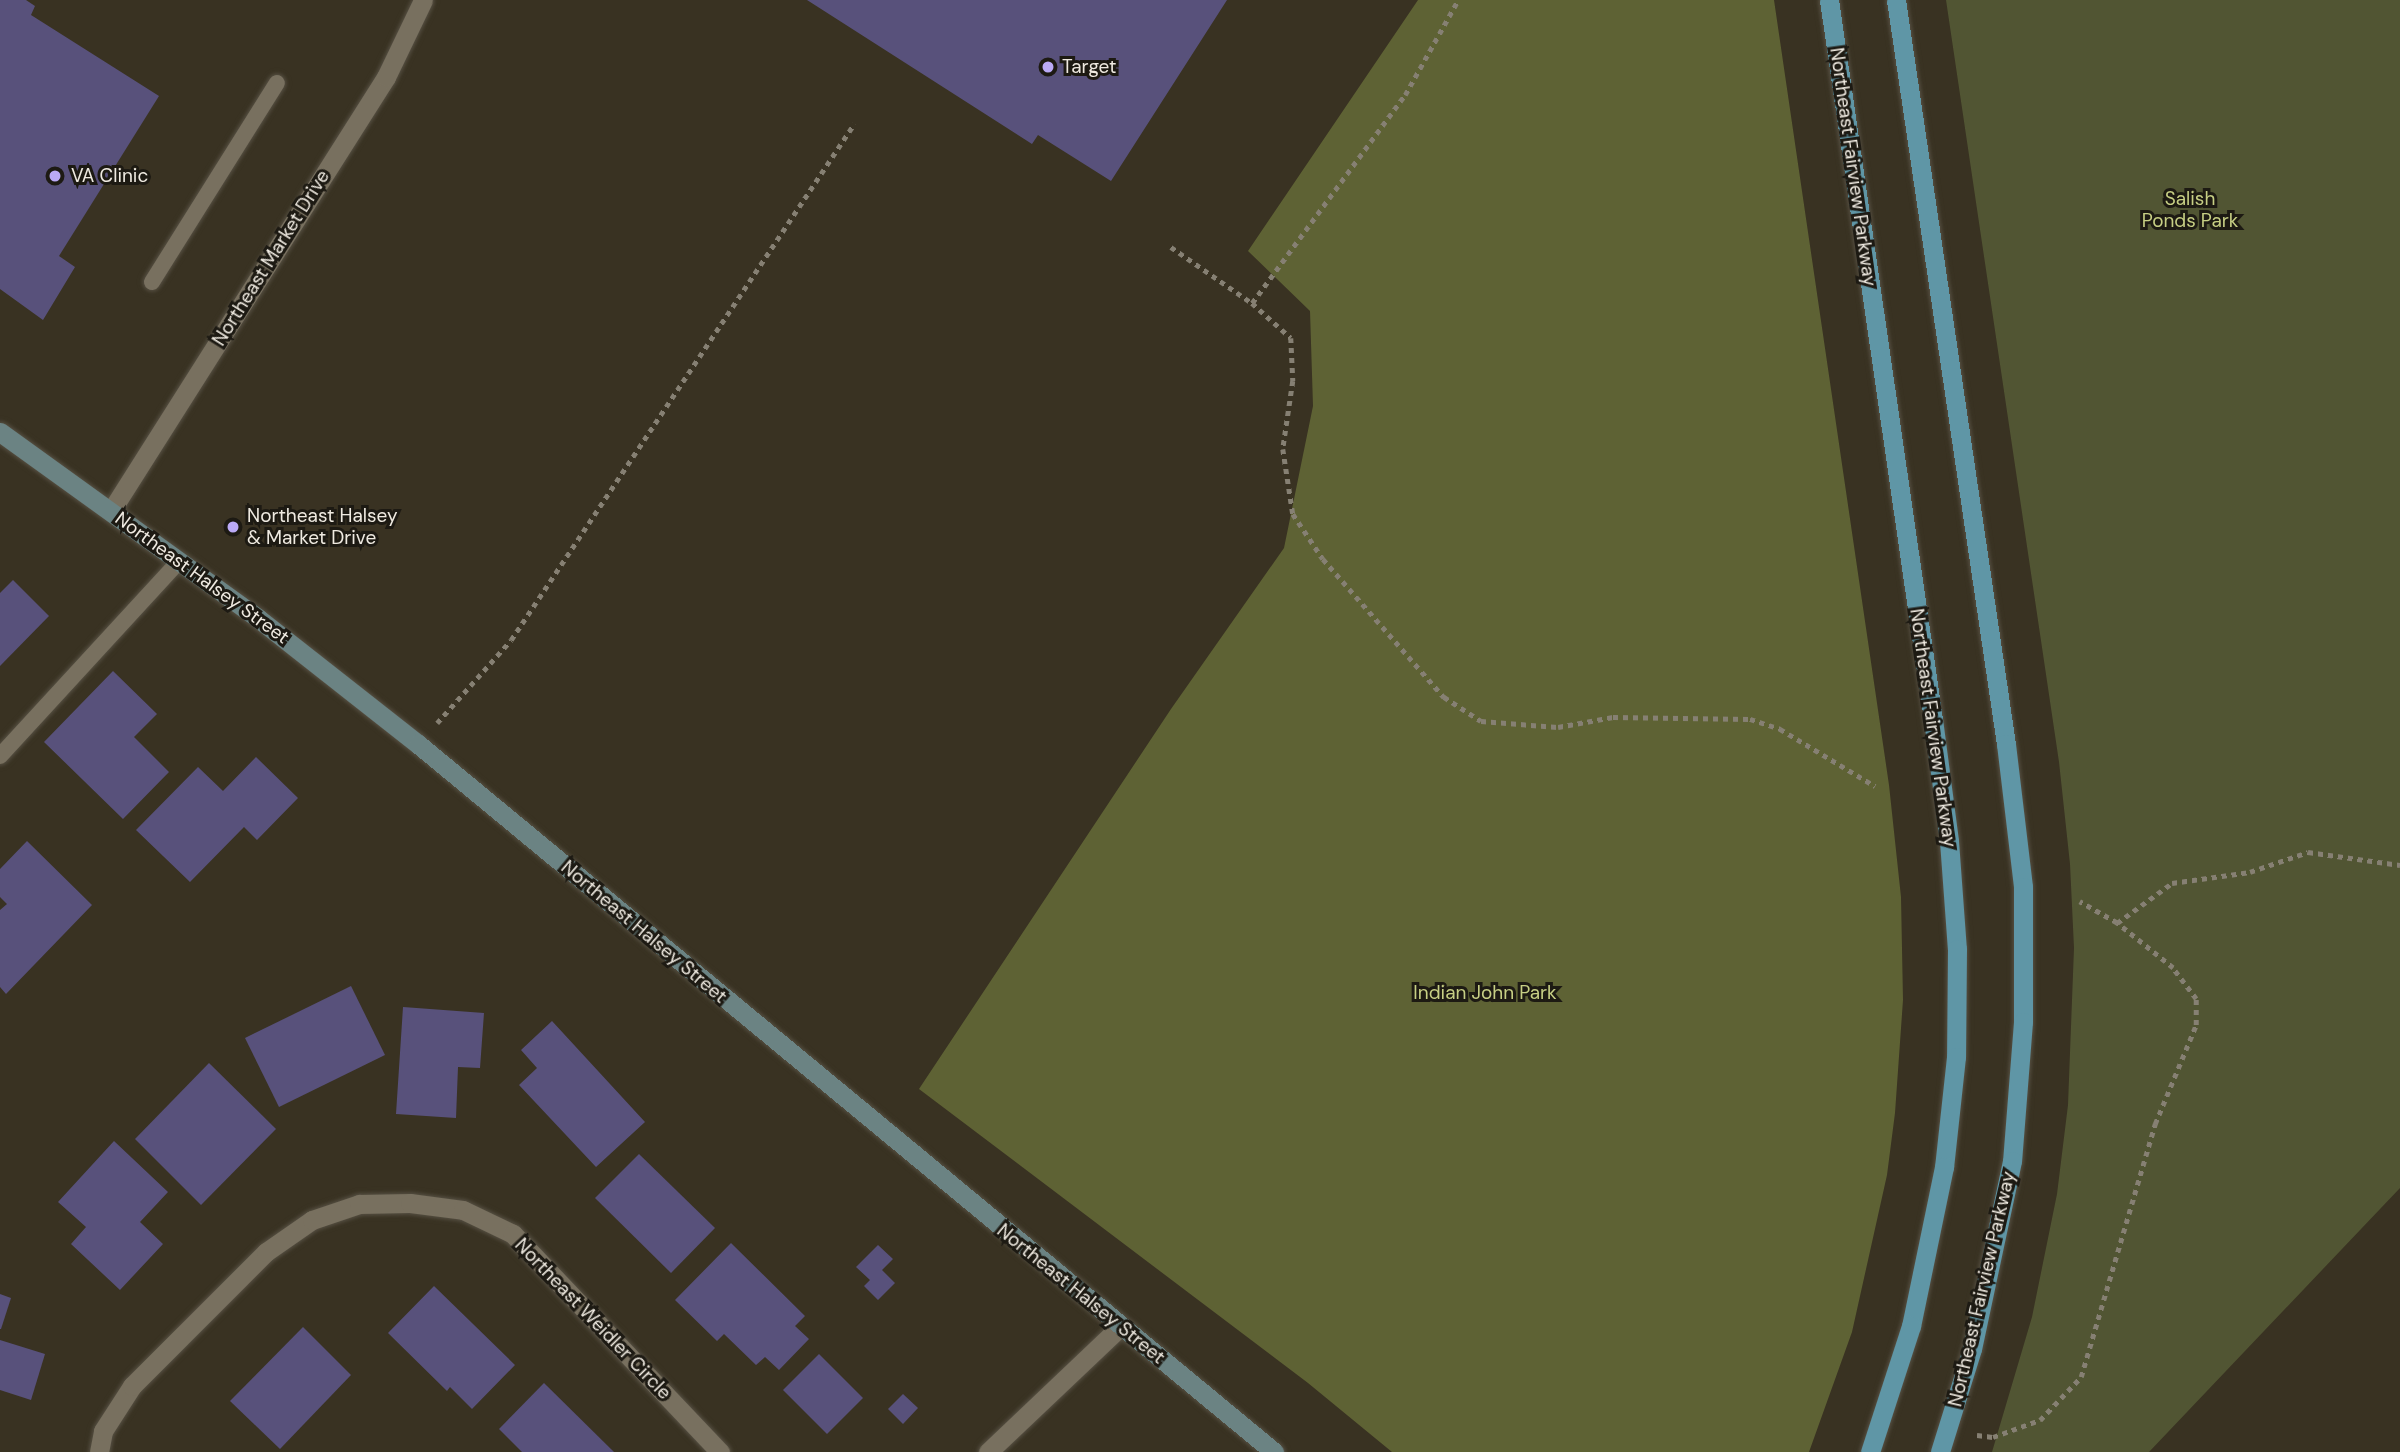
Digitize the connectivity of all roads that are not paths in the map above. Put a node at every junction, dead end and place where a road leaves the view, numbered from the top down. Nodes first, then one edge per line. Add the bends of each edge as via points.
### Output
1 (423, 0) edge
2 (1829, 0) edge
3 (1896, 0) edge
4 (277, 83) dead end
5 (152, 282) dead end
6 (0, 432) edge
7 (111, 511) junction
8 (179, 561) junction
9 (0, 756) edge
10 (1121, 1326) junction
11 (99, 1452) edge
12 (720, 1452) edge
13 (988, 1452) edge
14 (1274, 1452) edge
15 (1870, 1452) edge
16 (1940, 1452) edge

1 - 7 street, Northeast Market Drive via 386,77
2 - 15 main road, Northeast Fairview Parkway via 1945,814 1958,1008 1944,1167 1927,1255 1911,1326
3 - 16 main road, Northeast Fairview Parkway via 2023,887 2023,1022 2012,1161 1988,1282
4 - 5 lane
6 - 7 main road, Northeast Halsey Street
7 - 8 main road, Northeast Halsey Street
8 - 9 lane
8 - 10 main road, Northeast Halsey Street via 418,744
10 - 13 street
10 - 14 main road, Northeast Halsey Street
11 - 12 street, Northeast Weidler Circle via 103,1431 132,1386 266,1252 312,1220 359,1204 410,1203 463,1210 513,1234

